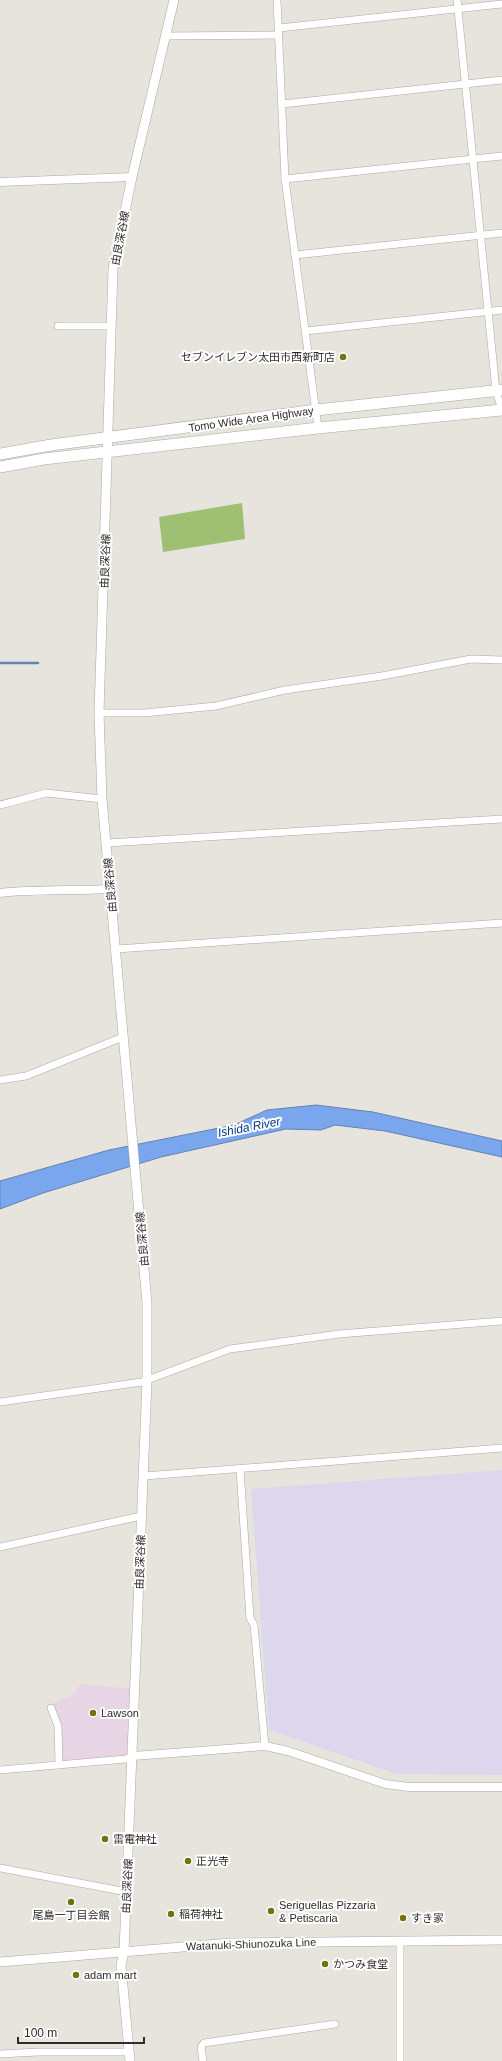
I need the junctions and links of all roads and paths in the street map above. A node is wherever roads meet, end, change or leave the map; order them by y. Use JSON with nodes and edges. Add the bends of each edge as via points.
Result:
{"nodes":[{"id":1,"x":174,"y":0,"type":"edge"},
{"id":2,"x":277,"y":0,"type":"edge"},
{"id":3,"x":457,"y":0,"type":"edge"},
{"id":4,"x":502,"y":4,"type":"edge"},
{"id":5,"x":458,"y":9,"type":"junction"},
{"id":6,"x":279,"y":32,"type":"junction"},
{"id":7,"x":166,"y":36,"type":"junction"},
{"id":8,"x":502,"y":80,"type":"edge"},
{"id":9,"x":466,"y":84,"type":"junction"},
{"id":10,"x":282,"y":104,"type":"junction"},
{"id":11,"x":502,"y":156,"type":"edge"},
{"id":12,"x":473,"y":160,"type":"junction"},
{"id":13,"x":132,"y":178,"type":"junction"},
{"id":14,"x":285,"y":179,"type":"junction"},
{"id":15,"x":0,"y":182,"type":"edge"},
{"id":16,"x":502,"y":233,"type":"edge"},
{"id":17,"x":481,"y":235,"type":"junction"},
{"id":18,"x":296,"y":255,"type":"junction"},
{"id":19,"x":502,"y":310,"type":"edge"},
{"id":20,"x":488,"y":311,"type":"junction"},
{"id":21,"x":58,"y":326,"type":"dead end"},
{"id":22,"x":110,"y":326,"type":"junction"},
{"id":23,"x":306,"y":331,"type":"junction"},
{"id":24,"x":499,"y":391,"type":"edge"},
{"id":25,"x":316,"y":410,"type":"junction"},
{"id":26,"x":502,"y":410,"type":"edge"},
{"id":27,"x":318,"y":428,"type":"junction"},
{"id":28,"x":109,"y":438,"type":"junction"},
{"id":29,"x":108,"y":453,"type":"junction"},
{"id":30,"x":0,"y":454,"type":"edge"},
{"id":31,"x":0,"y":467,"type":"edge"},
{"id":32,"x":502,"y":660,"type":"edge"},
{"id":33,"x":99,"y":713,"type":"junction"},
{"id":34,"x":102,"y":799,"type":"junction"},
{"id":35,"x":0,"y":805,"type":"edge"},
{"id":36,"x":502,"y":819,"type":"edge"},
{"id":37,"x":107,"y":843,"type":"junction"},
{"id":38,"x":111,"y":889,"type":"junction"},
{"id":39,"x":0,"y":893,"type":"edge"},
{"id":40,"x":502,"y":923,"type":"edge"},
{"id":41,"x":116,"y":949,"type":"junction"},
{"id":42,"x":123,"y":1037,"type":"junction"},
{"id":43,"x":0,"y":1080,"type":"edge"},
{"id":44,"x":502,"y":1321,"type":"edge"},
{"id":45,"x":148,"y":1380,"type":"junction"},
{"id":46,"x":0,"y":1402,"type":"edge"},
{"id":47,"x":502,"y":1448,"type":"edge"},
{"id":48,"x":240,"y":1469,"type":"junction"},
{"id":49,"x":144,"y":1476,"type":"junction"},
{"id":50,"x":141,"y":1516,"type":"junction"},
{"id":51,"x":0,"y":1547,"type":"edge"},
{"id":52,"x":51,"y":1708,"type":"dead end"},
{"id":53,"x":265,"y":1746,"type":"junction"},
{"id":54,"x":133,"y":1756,"type":"junction"},
{"id":55,"x":59,"y":1765,"type":"junction"},
{"id":56,"x":0,"y":1770,"type":"edge"},
{"id":57,"x":502,"y":1788,"type":"edge"},
{"id":58,"x":0,"y":1868,"type":"edge"},
{"id":59,"x":127,"y":1892,"type":"junction"},
{"id":60,"x":400,"y":1940,"type":"junction"},
{"id":61,"x":502,"y":1940,"type":"edge"},
{"id":62,"x":124,"y":1952,"type":"junction"},
{"id":63,"x":0,"y":1962,"type":"edge"},
{"id":64,"x":335,"y":2024,"type":"dead end"},
{"id":65,"x":0,"y":2054,"type":"edge"},
{"id":66,"x":130,"y":2057,"type":"edge"},
{"id":67,"x":203,"y":2061,"type":"edge"},
{"id":68,"x":400,"y":2061,"type":"edge"}],
"edges":[{"from":1,"to":7,"type":"main road","name":"由良深谷線"},
{"from":2,"to":6,"type":"street"},
{"from":3,"to":5,"type":"street"},
{"from":4,"to":5,"type":"street"},
{"from":5,"to":6,"type":"street"},
{"from":5,"to":9,"type":"street"},
{"from":6,"to":7,"type":"street"},
{"from":6,"to":10,"type":"street"},
{"from":7,"to":13,"type":"main road","name":"由良深谷線"},
{"from":8,"to":9,"type":"street"},
{"from":9,"to":10,"type":"street"},
{"from":9,"to":12,"type":"street"},
{"from":10,"to":14,"type":"street"},
{"from":11,"to":12,"type":"street"},
{"from":12,"to":14,"type":"street"},
{"from":12,"to":17,"type":"street"},
{"from":13,"to":15,"type":"street"},
{"from":13,"to":22,"type":"main road","name":"由良深谷線","via":[[113,269]]},
{"from":14,"to":18,"type":"street"},
{"from":16,"to":17,"type":"street"},
{"from":17,"to":18,"type":"street"},
{"from":17,"to":20,"type":"street"},
{"from":18,"to":23,"type":"street"},
{"from":19,"to":20,"type":"street"},
{"from":20,"to":23,"type":"street"},
{"from":20,"to":24,"type":"street"},
{"from":21,"to":22,"type":"street"},
{"from":22,"to":28,"type":"main road","name":"由良深谷線"},
{"from":23,"to":25,"type":"street"},
{"from":24,"to":25,"type":"highway","name":"Tomo Wide Area Highway"},
{"from":24,"to":26,"type":"street"},
{"from":25,"to":27,"type":"street"},
{"from":25,"to":28,"type":"highway","name":"Tomo Wide Area Highway"},
{"from":26,"to":27,"type":"highway","name":"Tomo Wide Area Highway"},
{"from":27,"to":29,"type":"highway","name":"Tomo Wide Area Highway"},
{"from":28,"to":29,"type":"main road","name":"由良深谷線"},
{"from":28,"to":30,"type":"highway","name":"Tomo Wide Area Highway"},
{"from":29,"to":31,"type":"highway","name":"Tomo Wide Area Highway","via":[[44,459]]},
{"from":29,"to":33,"type":"main road","name":"由良深谷線"},
{"from":32,"to":33,"type":"street","via":[[472,659],[382,676],[285,690],[216,706],[144,713]]},
{"from":33,"to":34,"type":"main road","name":"由良深谷線"},
{"from":34,"to":35,"type":"street","via":[[46,793]]},
{"from":34,"to":37,"type":"main road","name":"由良深谷線"},
{"from":36,"to":37,"type":"street"},
{"from":37,"to":38,"type":"main road","name":"由良深谷線"},
{"from":38,"to":39,"type":"street","via":[[27,890]]},
{"from":38,"to":41,"type":"main road","name":"由良深谷線"},
{"from":40,"to":41,"type":"street"},
{"from":41,"to":42,"type":"main road","name":"由良深谷線"},
{"from":42,"to":43,"type":"street","via":[[26,1076]]},
{"from":42,"to":45,"type":"main road","name":"由良深谷線","via":[[147,1303]]},
{"from":44,"to":45,"type":"street","via":[[339,1334],[230,1349]]},
{"from":45,"to":46,"type":"street"},
{"from":45,"to":49,"type":"main road","name":"由良深谷線"},
{"from":47,"to":48,"type":"street"},
{"from":48,"to":49,"type":"street"},
{"from":48,"to":53,"type":"street","via":[[250,1618],[254,1625]]},
{"from":49,"to":50,"type":"main road","name":"由良深谷線"},
{"from":50,"to":51,"type":"street"},
{"from":50,"to":54,"type":"main road","name":"由良深谷線"},
{"from":52,"to":55,"type":"street","via":[[58,1726]]},
{"from":53,"to":54,"type":"street"},
{"from":53,"to":57,"type":"street","via":[[288,1751],[385,1784],[409,1787]]},
{"from":54,"to":55,"type":"street","via":[[126,1759]]},
{"from":54,"to":59,"type":"main road","name":"由良深谷線"},
{"from":55,"to":56,"type":"street"},
{"from":58,"to":59,"type":"street"},
{"from":59,"to":62,"type":"main road","name":"由良深谷線"},
{"from":60,"to":61,"type":"main road","name":"Watanuki-Shiunozuka Line"},
{"from":60,"to":62,"type":"main road","name":"Watanuki-Shiunozuka Line","via":[[231,1943]]},
{"from":60,"to":68,"type":"street"},
{"from":62,"to":63,"type":"main road","name":"Watanuki-Shiunozuka Line"},
{"from":62,"to":66,"type":"main road","name":"由良深谷線","via":[[121,1965]]},
{"from":64,"to":67,"type":"street","via":[[204,2043],[201,2047]]},
{"from":65,"to":66,"type":"street","via":[[38,2052]]}]}
